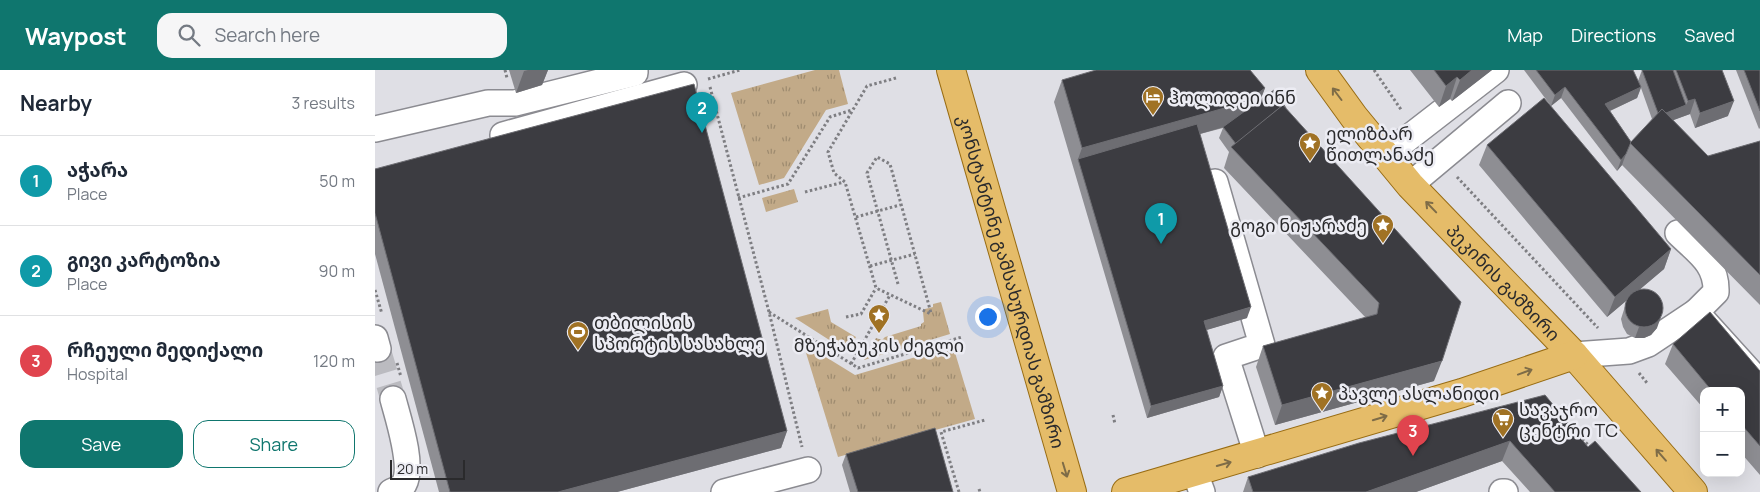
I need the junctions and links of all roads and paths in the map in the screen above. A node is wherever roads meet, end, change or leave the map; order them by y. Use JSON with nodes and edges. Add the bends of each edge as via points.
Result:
{"nodes":[{"id":1,"x":635,"y":70,"type":"edge"},
{"id":2,"x":740,"y":70,"type":"edge"},
{"id":3,"x":951,"y":70,"type":"edge"},
{"id":4,"x":1319,"y":70,"type":"edge"},
{"id":5,"x":1496,"y":70,"type":"edge"},
{"id":6,"x":896,"y":78,"type":"dead end"},
{"id":7,"x":707,"y":79,"type":"junction"},
{"id":8,"x":684,"y":85,"type":"joint"},
{"id":9,"x":1508,"y":103,"type":"dead end"},
{"id":10,"x":853,"y":110,"type":"junction"},
{"id":11,"x":375,"y":129,"type":"edge"},
{"id":12,"x":480,"y":142,"type":"edge"},
{"id":13,"x":1385,"y":156,"type":"junction"},
{"id":14,"x":1441,"y":159,"type":"junction"},
{"id":15,"x":845,"y":182,"type":"junction"},
{"id":16,"x":1215,"y":182,"type":"edge"},
{"id":17,"x":1410,"y":185,"type":"junction"},
{"id":18,"x":805,"y":192,"type":"dead end"},
{"id":19,"x":738,"y":198,"type":"junction"},
{"id":20,"x":900,"y":205,"type":"junction"},
{"id":21,"x":878,"y":211,"type":"junction"},
{"id":22,"x":856,"y":217,"type":"junction"},
{"id":23,"x":1678,"y":233,"type":"dead end"},
{"id":24,"x":915,"y":254,"type":"junction"},
{"id":25,"x":892,"y":260,"type":"junction"},
{"id":26,"x":870,"y":266,"type":"junction"},
{"id":27,"x":898,"y":284,"type":"dead end"},
{"id":28,"x":876,"y":288,"type":"junction"},
{"id":29,"x":375,"y":290,"type":"edge"},
{"id":30,"x":890,"y":295,"type":"junction"},
{"id":31,"x":769,"y":312,"type":"junction"},
{"id":32,"x":1697,"y":312,"type":"junction"},
{"id":33,"x":846,"y":317,"type":"dead end"},
{"id":34,"x":962,"y":337,"type":"dead end"},
{"id":35,"x":383,"y":341,"type":"edge"},
{"id":36,"x":1621,"y":353,"type":"junction"},
{"id":37,"x":1574,"y":355,"type":"junction"},
{"id":38,"x":851,"y":364,"type":"junction"},
{"id":39,"x":1760,"y":383,"type":"edge"},
{"id":40,"x":397,"y":389,"type":"joint"},
{"id":41,"x":1113,"y":416,"type":"dead end"},
{"id":42,"x":985,"y":420,"type":"dead end"},
{"id":43,"x":1115,"y":424,"type":"dead end"},
{"id":44,"x":1569,"y":424,"type":"edge"},
{"id":45,"x":1593,"y":451,"type":"edge"},
{"id":46,"x":1257,"y":455,"type":"junction"},
{"id":47,"x":951,"y":465,"type":"junction"},
{"id":48,"x":945,"y":467,"type":"edge"},
{"id":49,"x":808,"y":470,"type":"joint"},
{"id":50,"x":1199,"y":482,"type":"edge"},
{"id":51,"x":391,"y":492,"type":"edge"},
{"id":52,"x":724,"y":492,"type":"edge"},
{"id":53,"x":959,"y":492,"type":"edge"},
{"id":54,"x":1072,"y":492,"type":"edge"},
{"id":55,"x":1126,"y":492,"type":"edge"},
{"id":56,"x":1693,"y":492,"type":"edge"}],
"edges":[{"from":1,"to":11,"type":"street","via":[[635,73],[530,94],[515,103],[488,103]]},
{"from":2,"to":7,"type":"path"},
{"from":3,"to":54,"type":"main road","name":"კონსტანტინე გამსახურდიას გამზირი","one_way":true},
{"from":13,"to":4,"type":"main road","name":"პეკინის გამზირი","one_way":true},
{"from":5,"to":13,"type":"street"},
{"from":6,"to":10,"type":"path","via":[[867,86]]},
{"from":7,"to":8,"type":"path"},
{"from":7,"to":19,"type":"path"},
{"from":8,"to":12,"type":"street"},
{"from":9,"to":14,"type":"street"},
{"from":10,"to":15,"type":"path","via":[[828,152],[834,173]]},
{"from":10,"to":19,"type":"path","via":[[830,116],[788,184]]},
{"from":13,"to":17,"type":"main road","name":"პეკინის გამზირი"},
{"from":14,"to":17,"type":"street"},
{"from":14,"to":36,"type":"path"},
{"from":15,"to":18,"type":"path"},
{"from":15,"to":22,"type":"path"},
{"from":16,"to":46,"type":"street","via":[[1262,345],[1226,357]]},
{"from":37,"to":17,"type":"main road","name":"პეკინის გამზირი","one_way":true},
{"from":19,"to":31,"type":"path"},
{"from":20,"to":21,"type":"path"},
{"from":20,"to":21,"type":"path","via":[[889,164],[877,157],[867,173]]},
{"from":20,"to":24,"type":"path"},
{"from":21,"to":22,"type":"path"},
{"from":21,"to":25,"type":"path"},
{"from":22,"to":26,"type":"path"},
{"from":23,"to":32,"type":"street","via":[[1712,267],[1716,280],[1716,292]]},
{"from":24,"to":25,"type":"path"},
{"from":24,"to":30,"type":"path","via":[[931,314]]},
{"from":25,"to":26,"type":"path"},
{"from":25,"to":27,"type":"path"},
{"from":26,"to":28,"type":"path"},
{"from":28,"to":30,"type":"path"},
{"from":28,"to":33,"type":"path","via":[[861,314]]},
{"from":29,"to":35,"type":"path"},
{"from":30,"to":38,"type":"path"},
{"from":31,"to":38,"type":"path"},
{"from":31,"to":49,"type":"path"},
{"from":32,"to":36,"type":"street","via":[[1648,344]]},
{"from":32,"to":39,"type":"street"},
{"from":34,"to":38,"type":"path","via":[[858,368]]},
{"from":35,"to":40,"type":"path"},
{"from":36,"to":37,"type":"street"},
{"from":46,"to":37,"type":"main road","one_way":true,"via":[[1462,393]]},
{"from":56,"to":37,"type":"main road","name":"პეკინის გამზირი","one_way":true},
{"from":40,"to":51,"type":"street","via":[[406,473],[404,484]]},
{"from":41,"to":43,"type":"path"},
{"from":42,"to":47,"type":"path","via":[[941,432]]},
{"from":44,"to":45,"type":"path"},
{"from":50,"to":46,"type":"main road","one_way":true},
{"from":47,"to":48,"type":"path"},
{"from":47,"to":53,"type":"path"},
{"from":49,"to":52,"type":"street"},
{"from":50,"to":55,"type":"main road"}]}
